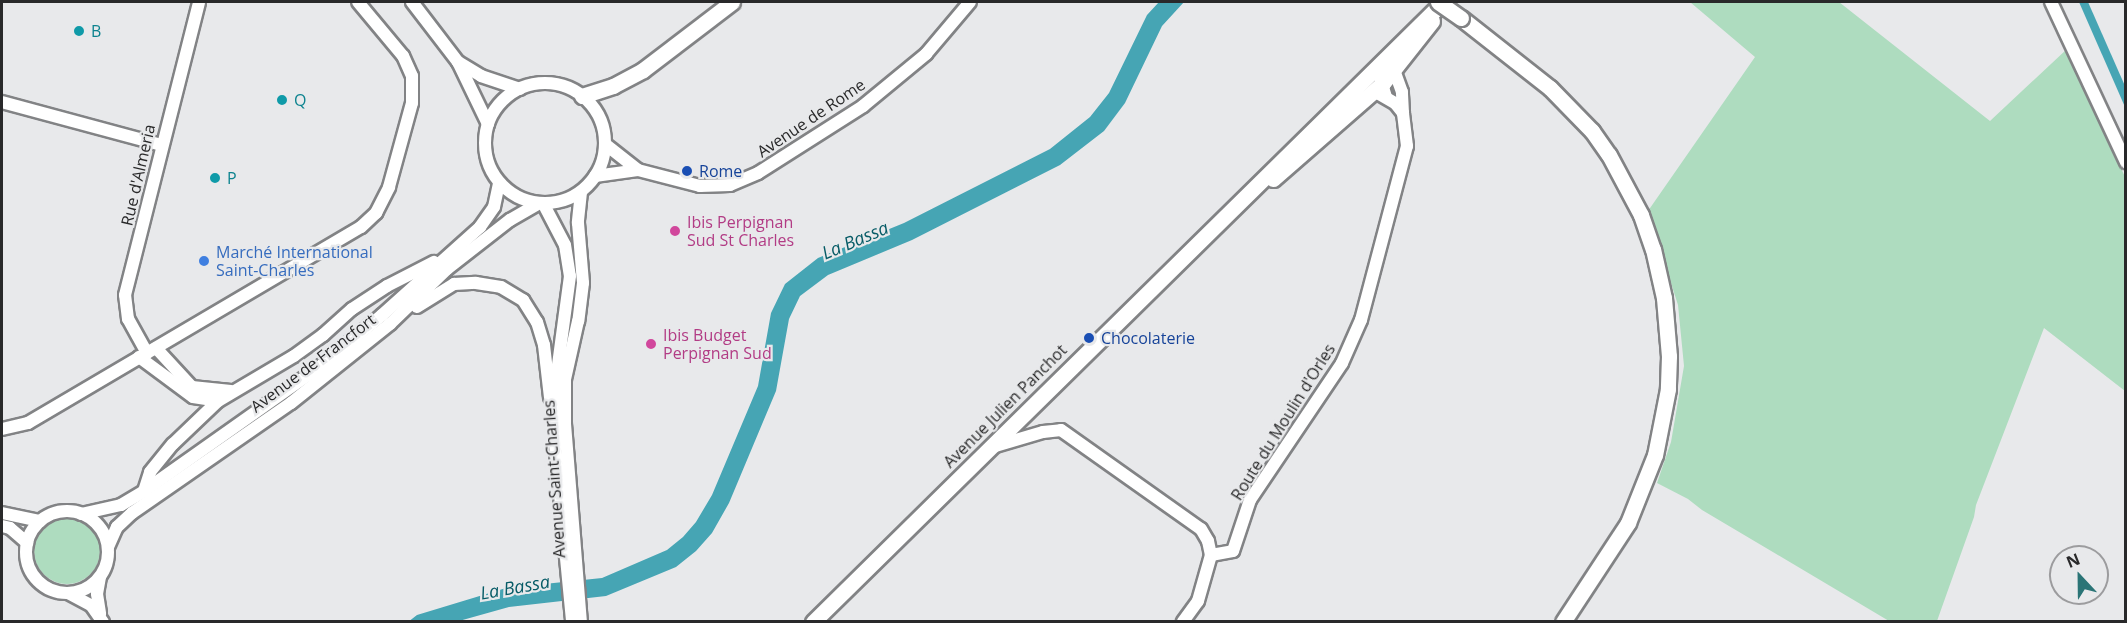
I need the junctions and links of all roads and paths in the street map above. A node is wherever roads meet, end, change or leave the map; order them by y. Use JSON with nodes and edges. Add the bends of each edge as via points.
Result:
{"nodes":[{"id":1,"x":199,"y":2,"type":"edge"},
{"id":2,"x":358,"y":2,"type":"edge"},
{"id":3,"x":412,"y":2,"type":"edge"},
{"id":4,"x":732,"y":2,"type":"edge"},
{"id":5,"x":970,"y":2,"type":"edge"},
{"id":6,"x":1438,"y":2,"type":"edge"},
{"id":7,"x":1443,"y":2,"type":"edge"},
{"id":8,"x":1448,"y":2,"type":"edge"},
{"id":9,"x":2051,"y":2,"type":"edge"},
{"id":10,"x":1408,"y":34,"type":"junction"},
{"id":11,"x":458,"y":62,"type":"junction"},
{"id":12,"x":1394,"y":70,"type":"junction"},
{"id":13,"x":1360,"y":81,"type":"junction"},
{"id":14,"x":1380,"y":86,"type":"junction"},
{"id":15,"x":519,"y":89,"type":"junction"},
{"id":16,"x":582,"y":96,"type":"junction"},
{"id":17,"x":2,"y":102,"type":"edge"},
{"id":18,"x":1403,"y":113,"type":"junction"},
{"id":19,"x":488,"y":124,"type":"junction"},
{"id":20,"x":605,"y":144,"type":"junction"},
{"id":21,"x":161,"y":145,"type":"junction"},
{"id":22,"x":2126,"y":162,"type":"edge"},
{"id":23,"x":638,"y":170,"type":"junction"},
{"id":24,"x":595,"y":177,"type":"junction"},
{"id":25,"x":500,"y":183,"type":"junction"},
{"id":26,"x":581,"y":192,"type":"junction"},
{"id":27,"x":542,"y":203,"type":"junction"},
{"id":28,"x":1223,"y":217,"type":"junction"},
{"id":29,"x":446,"y":256,"type":"junction"},
{"id":30,"x":147,"y":353,"type":"junction"},
{"id":31,"x":317,"y":383,"type":"junction"},
{"id":32,"x":231,"y":392,"type":"junction"},
{"id":33,"x":218,"y":401,"type":"junction"},
{"id":34,"x":2,"y":429,"type":"edge"},
{"id":35,"x":555,"y":444,"type":"junction"},
{"id":36,"x":988,"y":448,"type":"junction"},
{"id":37,"x":144,"y":491,"type":"junction"},
{"id":38,"x":2,"y":513,"type":"edge"},
{"id":39,"x":81,"y":514,"type":"junction"},
{"id":40,"x":40,"y":521,"type":"junction"},
{"id":41,"x":2,"y":526,"type":"edge"},
{"id":42,"x":27,"y":543,"type":"junction"},
{"id":43,"x":108,"y":547,"type":"junction"},
{"id":44,"x":1211,"y":555,"type":"junction"},
{"id":45,"x":572,"y":572,"type":"junction"},
{"id":46,"x":100,"y":577,"type":"junction"},
{"id":47,"x":68,"y":593,"type":"junction"},
{"id":48,"x":576,"y":616,"type":"edge"},
{"id":49,"x":102,"y":618,"type":"edge"},
{"id":50,"x":813,"y":621,"type":"edge"},
{"id":51,"x":1183,"y":621,"type":"edge"},
{"id":52,"x":1563,"y":621,"type":"edge"}],
"edges":[{"from":1,"to":21,"type":"street","name":"Rue d'Almeria"},
{"from":2,"to":30,"type":"street","via":[[403,56],[412,76],[412,103],[389,187],[376,213],[361,226]]},
{"from":3,"to":11,"type":"street"},
{"from":4,"to":16,"type":"main road","via":[[643,70]]},
{"from":5,"to":23,"type":"street","name":"Avenue de Rome","via":[[926,54],[863,106],[758,173],[730,185],[700,186]]},
{"from":6,"to":52,"type":"main road","bridge":true,"via":[[1550,88],[1592,130],[1641,215],[1664,298],[1668,389],[1655,455],[1628,523]]},
{"from":7,"to":10,"type":"main road","name":"Avenue Julien Panchot"},
{"from":8,"to":12,"type":"main road","name":"Avenue Julien Panchot"},
{"from":9,"to":22,"type":"street"},
{"from":10,"to":13,"type":"main road","name":"Avenue Julien Panchot"},
{"from":10,"to":14,"type":"street"},
{"from":11,"to":15,"type":"street","via":[[487,79]]},
{"from":11,"to":19,"type":"street"},
{"from":12,"to":14,"type":"main road","name":"Avenue Julien Panchot"},
{"from":12,"to":18,"type":"street","via":[[1402,92]]},
{"from":13,"to":14,"type":"street"},
{"from":13,"to":28,"type":"main road","name":"Avenue Julien Panchot"},
{"from":14,"to":18,"type":"street"},
{"from":14,"to":28,"type":"main road","name":"Avenue Julien Panchot"},
{"from":15,"to":16,"type":"street","via":[[552,84]]},
{"from":15,"to":19,"type":"street","via":[[495,110]]},
{"from":16,"to":20,"type":"street","via":[[595,109],[603,126]]},
{"from":17,"to":21,"type":"street"},
{"from":18,"to":44,"type":"street","name":"Route du Moulin d'Orles","via":[[1407,146],[1361,320],[1342,363],[1250,500],[1233,552]]},
{"from":19,"to":25,"type":"street","via":[[486,155]]},
{"from":20,"to":23,"type":"street","name":"Avenue de Rome"},
{"from":20,"to":24,"type":"street"},
{"from":21,"to":30,"type":"street","name":"Rue d'Almeria","via":[[161,158],[125,295],[128,319]]},
{"from":23,"to":24,"type":"street","name":"Avenue de Rome"},
{"from":24,"to":26,"type":"street"},
{"from":25,"to":27,"type":"street","via":[[518,197]]},
{"from":25,"to":29,"type":"street","name":"Avenue de Francfort","via":[[494,207],[480,227]]},
{"from":26,"to":27,"type":"street","via":[[563,201]]},
{"from":26,"to":45,"type":"street","name":"Avenue Saint-Charles","via":[[578,223],[583,283],[565,379]]},
{"from":27,"to":31,"type":"street","name":"Avenue de Francfort","via":[[510,220],[447,269],[390,324]]},
{"from":27,"to":35,"type":"street","name":"Avenue Saint-Charles","via":[[565,245],[570,276],[557,372]]},
{"from":28,"to":36,"type":"main road","name":"Avenue Julien Panchot"},
{"from":29,"to":32,"type":"street","via":[[387,286],[294,356]]},
{"from":29,"to":37,"type":"street","name":"Avenue de Francfort","via":[[322,365]]},
{"from":30,"to":32,"type":"street","via":[[192,387]]},
{"from":30,"to":33,"type":"street","via":[[193,397]]},
{"from":30,"to":34,"type":"street","via":[[28,423]]},
{"from":31,"to":35,"type":"street","via":[[368,348],[428,298],[454,284],[501,287],[523,300],[537,322],[544,345]]},
{"from":31,"to":43,"type":"street","name":"Avenue de Francfort","via":[[132,513],[117,527]]},
{"from":32,"to":33,"type":"street"},
{"from":33,"to":37,"type":"street","via":[[150,472]]},
{"from":35,"to":45,"type":"street","name":"Avenue Saint-Charles"},
{"from":36,"to":44,"type":"street","via":[[1060,430],[1200,529]]},
{"from":36,"to":50,"type":"main road","name":"Avenue Julien Panchot"},
{"from":37,"to":39,"type":"street","name":"Avenue de Francfort","via":[[121,505]]},
{"from":38,"to":40,"type":"street"},
{"from":39,"to":40,"type":"street","via":[[60,512]]},
{"from":39,"to":43,"type":"street","via":[[99,526]]},
{"from":40,"to":42,"type":"street"},
{"from":41,"to":42,"type":"street"},
{"from":42,"to":47,"type":"street","via":[[26,560],[34,578],[50,590]]},
{"from":43,"to":46,"type":"street"},
{"from":44,"to":51,"type":"street","via":[[1198,601]]},
{"from":45,"to":48,"type":"street","name":"Avenue Saint-Charles"},
{"from":46,"to":47,"type":"street","via":[[91,585]]},
{"from":46,"to":49,"type":"street","via":[[97,594]]},
{"from":47,"to":49,"type":"street","via":[[81,598]]}]}
